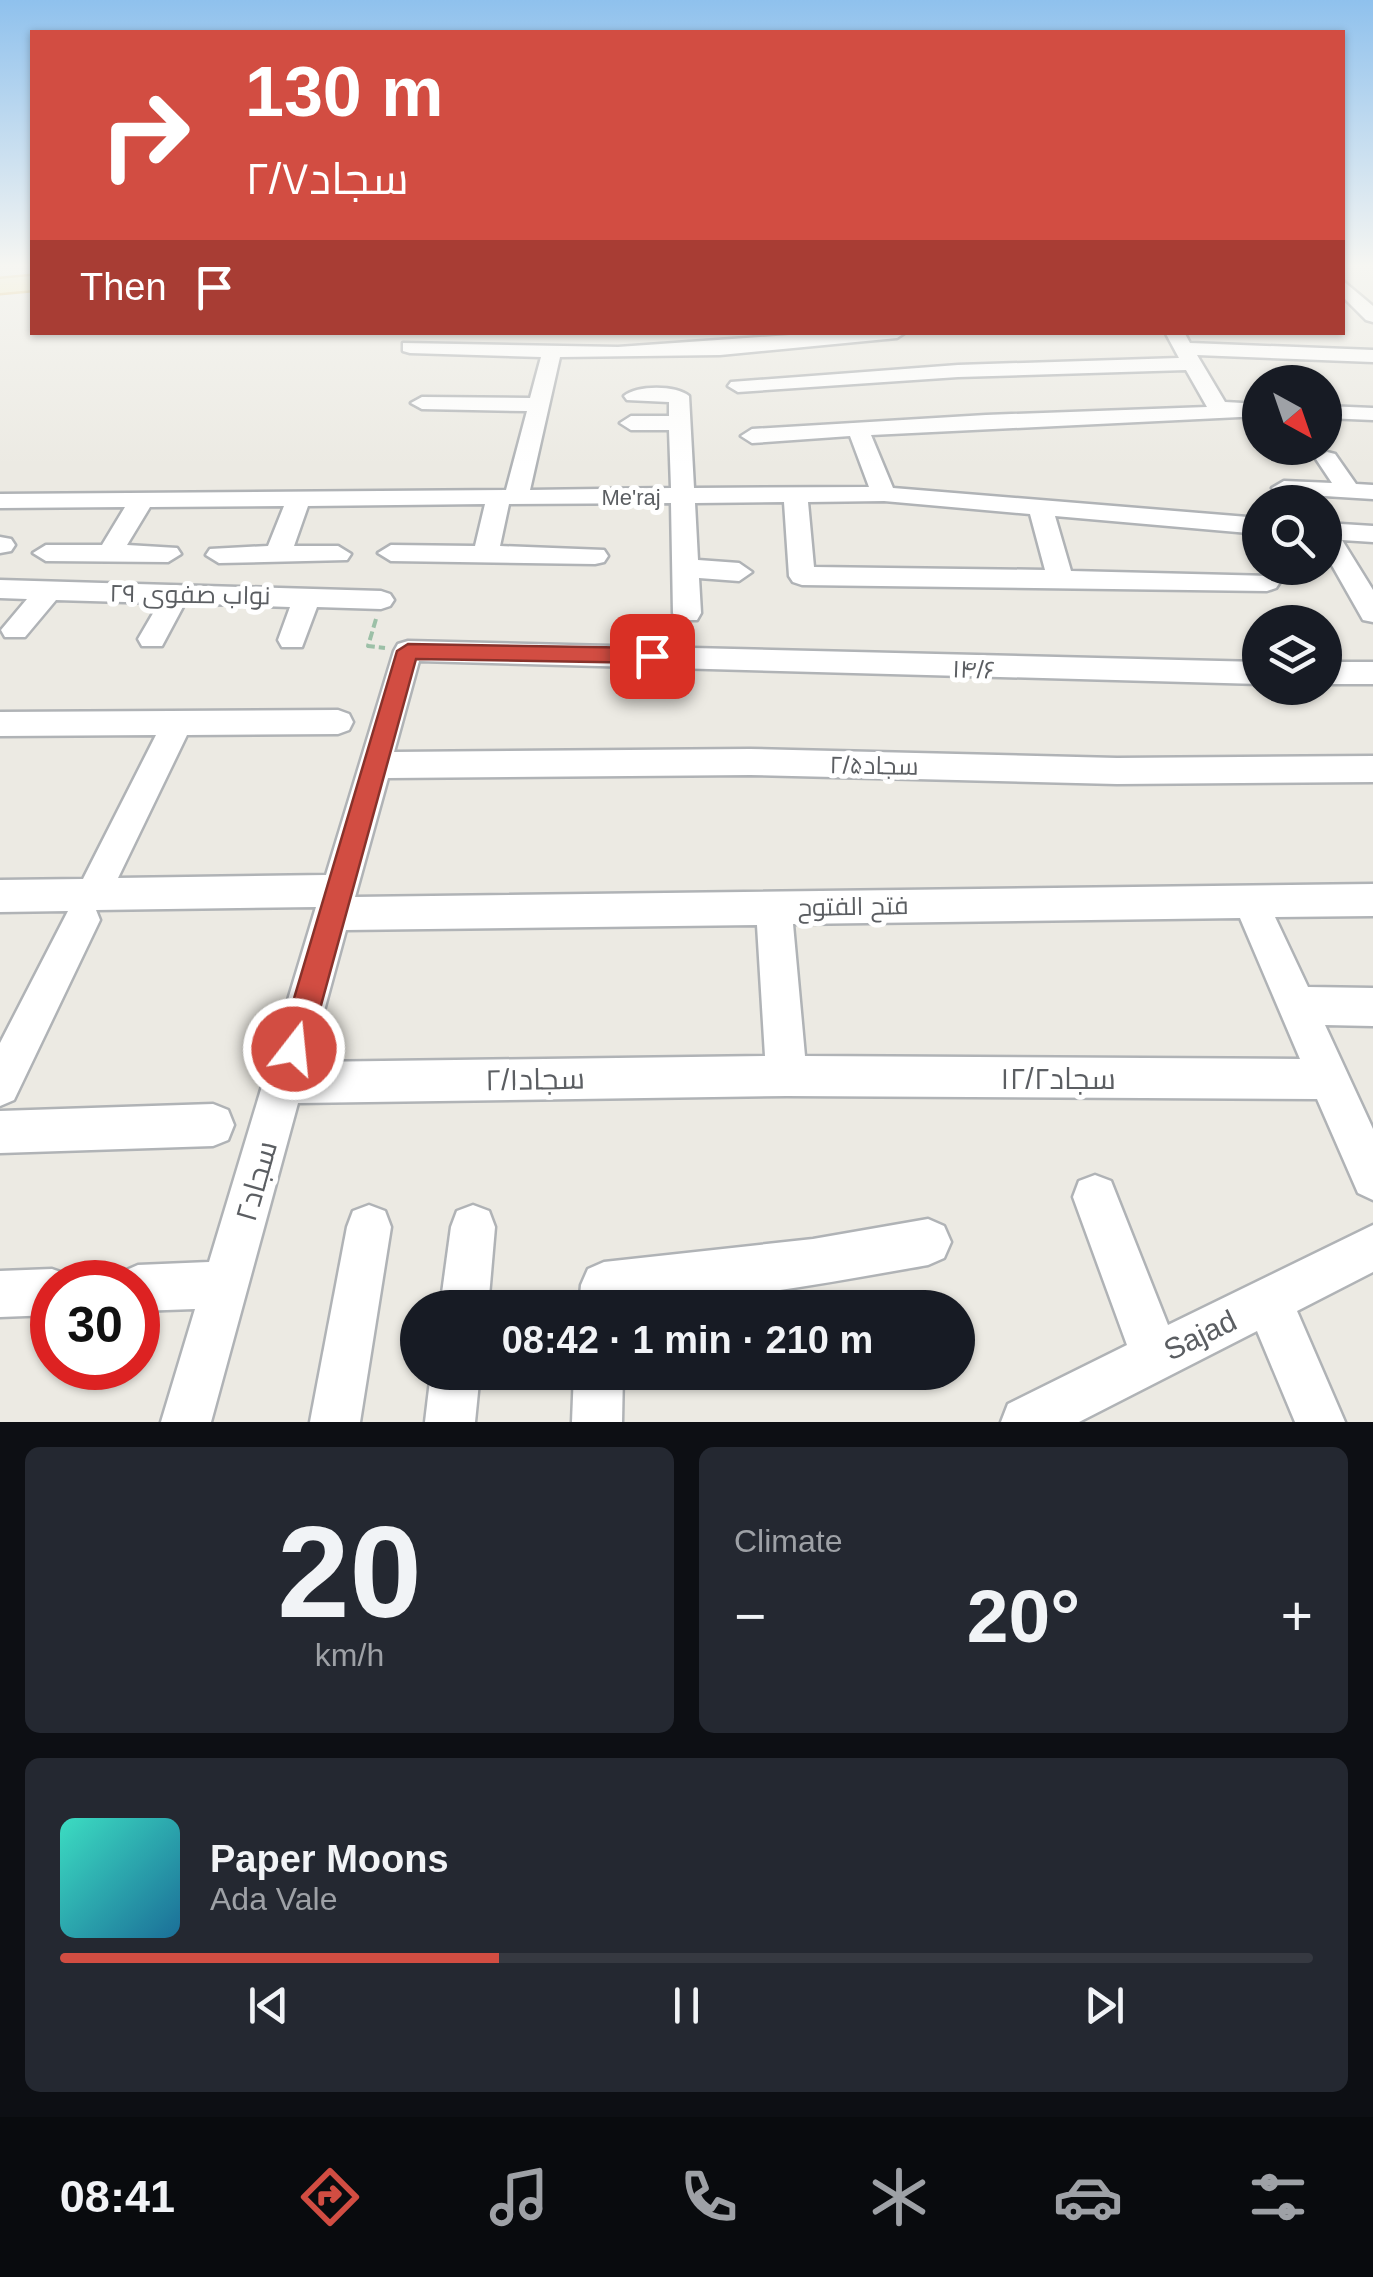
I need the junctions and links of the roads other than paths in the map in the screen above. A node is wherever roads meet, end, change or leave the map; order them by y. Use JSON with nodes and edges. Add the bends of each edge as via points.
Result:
{"nodes":[{"id":1,"x":866,"y":335,"type":"edge"},
{"id":2,"x":410,"y":347,"type":"dead end"},
{"id":3,"x":1184,"y":348,"type":"edge"},
{"id":4,"x":552,"y":351,"type":"junction"},
{"id":5,"x":1373,"y":356,"type":"edge"},
{"id":6,"x":738,"y":386,"type":"dead end"},
{"id":7,"x":634,"y":396,"type":"dead end"},
{"id":8,"x":972,"y":396,"type":"junction"},
{"id":9,"x":422,"y":403,"type":"dead end"},
{"id":10,"x":538,"y":405,"type":"junction"},
{"id":11,"x":1218,"y":408,"type":"junction"},
{"id":12,"x":1242,"y":409,"type":"edge"},
{"id":13,"x":1342,"y":413,"type":"edge"},
{"id":14,"x":1373,"y":414,"type":"edge"},
{"id":15,"x":631,"y":423,"type":"dead end"},
{"id":16,"x":680,"y":423,"type":"junction"},
{"id":17,"x":858,"y":430,"type":"junction"},
{"id":18,"x":752,"y":436,"type":"dead end"},
{"id":19,"x":1333,"y":465,"type":"edge"},
{"id":20,"x":1361,"y":492,"type":"edge"},
{"id":21,"x":884,"y":494,"type":"junction"},
{"id":22,"x":795,"y":495,"type":"junction"},
{"id":23,"x":685,"y":497,"type":"junction"},
{"id":24,"x":507,"y":498,"type":"junction"},
{"id":25,"x":298,"y":499,"type":"junction"},
{"id":26,"x":142,"y":500,"type":"junction"},
{"id":27,"x":0,"y":501,"type":"edge"},
{"id":28,"x":1040,"y":508,"type":"junction"},
{"id":29,"x":1242,"y":525,"type":"edge"},
{"id":30,"x":1373,"y":534,"type":"edge"},
{"id":31,"x":1342,"y":537,"type":"edge"},
{"id":32,"x":391,"y":552,"type":"dead end"},
{"id":33,"x":46,"y":554,"type":"dead end"},
{"id":34,"x":110,"y":554,"type":"junction"},
{"id":35,"x":168,"y":554,"type":"dead end"},
{"id":36,"x":278,"y":554,"type":"junction"},
{"id":37,"x":338,"y":554,"type":"dead end"},
{"id":38,"x":486,"y":554,"type":"junction"},
{"id":39,"x":219,"y":555,"type":"dead end"},
{"id":40,"x":596,"y":556,"type":"dead end"},
{"id":41,"x":1342,"y":559,"type":"edge"},
{"id":42,"x":686,"y":568,"type":"junction"},
{"id":43,"x":739,"y":572,"type":"dead end"},
{"id":44,"x":1061,"y":580,"type":"junction"},
{"id":45,"x":1242,"y":582,"type":"edge"},
{"id":46,"x":0,"y":589,"type":"edge"},
{"id":47,"x":49,"y":590,"type":"junction"},
{"id":48,"x":177,"y":594,"type":"junction"},
{"id":49,"x":307,"y":597,"type":"junction"},
{"id":50,"x":381,"y":600,"type":"road end"},
{"id":51,"x":1371,"y":607,"type":"edge"},
{"id":52,"x":687,"y":613,"type":"dead end"},
{"id":53,"x":15,"y":630,"type":"dead end"},
{"id":54,"x":152,"y":639,"type":"dead end"},
{"id":55,"x":292,"y":640,"type":"dead end"},
{"id":56,"x":408,"y":651,"type":"joint"},
{"id":57,"x":1242,"y":672,"type":"edge"},
{"id":58,"x":1342,"y":672,"type":"edge"},
{"id":59,"x":1373,"y":673,"type":"edge"},
{"id":60,"x":338,"y":722,"type":"dead end"},
{"id":61,"x":177,"y":723,"type":"junction"},
{"id":62,"x":0,"y":724,"type":"edge"},
{"id":63,"x":375,"y":765,"type":"junction"},
{"id":64,"x":1373,"y":769,"type":"edge"},
{"id":65,"x":0,"y":896,"type":"edge"},
{"id":66,"x":1373,"y":900,"type":"edge"},
{"id":67,"x":1250,"y":901,"type":"junction"},
{"id":68,"x":336,"y":902,"type":"junction"},
{"id":69,"x":88,"y":908,"type":"junction"},
{"id":70,"x":774,"y":908,"type":"junction"},
{"id":71,"x":1297,"y":1006,"type":"junction"},
{"id":72,"x":1373,"y":1006,"type":"edge"},
{"id":73,"x":787,"y":1076,"type":"junction"},
{"id":74,"x":1329,"y":1079,"type":"junction"},
{"id":75,"x":284,"y":1083,"type":"junction"},
{"id":76,"x":0,"y":1086,"type":"edge"},
{"id":77,"x":213,"y":1125,"type":"dead end"},
{"id":78,"x":0,"y":1132,"type":"edge"},
{"id":79,"x":1373,"y":1178,"type":"edge"},
{"id":80,"x":1095,"y":1197,"type":"dead end"},
{"id":81,"x":369,"y":1227,"type":"dead end"},
{"id":82,"x":473,"y":1227,"type":"dead end"},
{"id":83,"x":928,"y":1242,"type":"dead end"},
{"id":84,"x":1373,"y":1248,"type":"edge"},
{"id":85,"x":226,"y":1285,"type":"junction"},
{"id":86,"x":160,"y":1287,"type":"edge"},
{"id":87,"x":466,"y":1290,"type":"edge"},
{"id":88,"x":604,"y":1290,"type":"edge"},
{"id":89,"x":30,"y":1293,"type":"edge"},
{"id":90,"x":0,"y":1294,"type":"edge"},
{"id":91,"x":1268,"y":1301,"type":"junction"},
{"id":92,"x":1156,"y":1356,"type":"junction"},
{"id":93,"x":454,"y":1390,"type":"edge"},
{"id":94,"x":599,"y":1390,"type":"edge"},
{"id":95,"x":1049,"y":1417,"type":"edge"},
{"id":96,"x":186,"y":1422,"type":"edge"},
{"id":97,"x":335,"y":1422,"type":"edge"},
{"id":98,"x":450,"y":1422,"type":"edge"},
{"id":99,"x":597,"y":1422,"type":"edge"},
{"id":100,"x":1320,"y":1422,"type":"edge"}],
"edges":[{"from":1,"to":4,"type":"street","via":[[720,349]]},
{"from":2,"to":4,"type":"street"},
{"from":3,"to":5,"type":"street"},
{"from":3,"to":8,"type":"street"},
{"from":3,"to":11,"type":"street"},
{"from":4,"to":10,"type":"street"},
{"from":6,"to":8,"type":"street"},
{"from":7,"to":16,"type":"street","via":[[679,396]]},
{"from":8,"to":11,"type":"street","via":[[1221,413]]},
{"from":8,"to":17,"type":"street"},
{"from":9,"to":10,"type":"street"},
{"from":10,"to":24,"type":"street"},
{"from":11,"to":12,"type":"street"},
{"from":13,"to":14,"type":"street"},
{"from":15,"to":16,"type":"street"},
{"from":16,"to":23,"type":"street"},
{"from":17,"to":18,"type":"street"},
{"from":17,"to":21,"type":"street"},
{"from":19,"to":20,"type":"street"},
{"from":21,"to":22,"type":"street","name":"Me'raj"},
{"from":21,"to":28,"type":"street","name":"Me'raj"},
{"from":22,"to":23,"type":"street","name":"Me'raj"},
{"from":22,"to":44,"type":"street","via":[[802,576]]},
{"from":23,"to":24,"type":"street","name":"Me'raj"},
{"from":23,"to":42,"type":"street"},
{"from":24,"to":25,"type":"street","name":"Me'raj"},
{"from":24,"to":38,"type":"street"},
{"from":25,"to":26,"type":"street","name":"Me'raj"},
{"from":25,"to":36,"type":"street"},
{"from":26,"to":27,"type":"street","name":"Me'raj"},
{"from":26,"to":34,"type":"street"},
{"from":28,"to":29,"type":"street","name":"Me'raj"},
{"from":28,"to":44,"type":"street"},
{"from":30,"to":31,"type":"street"},
{"from":32,"to":38,"type":"street"},
{"from":33,"to":34,"type":"street"},
{"from":34,"to":35,"type":"street"},
{"from":36,"to":37,"type":"street"},
{"from":36,"to":39,"type":"street"},
{"from":38,"to":40,"type":"street"},
{"from":41,"to":51,"type":"street"},
{"from":42,"to":43,"type":"street"},
{"from":42,"to":52,"type":"street"},
{"from":44,"to":45,"type":"street"},
{"from":46,"to":47,"type":"street","name":"نواب صفوی ۲۹"},
{"from":47,"to":48,"type":"street","name":"نواب صفوی ۲۹"},
{"from":47,"to":53,"type":"street"},
{"from":48,"to":49,"type":"street","name":"نواب صفوی ۲۹"},
{"from":48,"to":54,"type":"street"},
{"from":49,"to":50,"type":"street","name":"نواب صفوی ۲۹"},
{"from":49,"to":55,"type":"street"},
{"from":56,"to":57,"type":"street","name":"۱۴/۶"},
{"from":56,"to":63,"type":"street","name":"۲سجاد"},
{"from":58,"to":59,"type":"street"},
{"from":60,"to":61,"type":"street"},
{"from":61,"to":62,"type":"street"},
{"from":61,"to":69,"type":"street"},
{"from":63,"to":64,"type":"street","name":"۲/۵سجاد"},
{"from":63,"to":68,"type":"street","name":"۲سجاد"},
{"from":65,"to":69,"type":"street","name":"فتح الفتوح"},
{"from":66,"to":67,"type":"street","name":"فتح الفتوح"},
{"from":67,"to":70,"type":"street","name":"فتح الفتوح"},
{"from":67,"to":71,"type":"street"},
{"from":68,"to":69,"type":"street","name":"فتح الفتوح"},
{"from":68,"to":70,"type":"street","name":"فتح الفتوح"},
{"from":68,"to":75,"type":"street","name":"۲سجاد"},
{"from":69,"to":76,"type":"street"},
{"from":70,"to":73,"type":"street"},
{"from":71,"to":72,"type":"street"},
{"from":71,"to":74,"type":"street"},
{"from":73,"to":74,"type":"street","name":"۱۲/۲سجاد"},
{"from":73,"to":75,"type":"street","name":"۲/۱سجاد"},
{"from":74,"to":79,"type":"street"},
{"from":75,"to":85,"type":"street","name":"۲سجاد"},
{"from":77,"to":78,"type":"street"},
{"from":80,"to":92,"type":"street"},
{"from":81,"to":97,"type":"street"},
{"from":82,"to":87,"type":"street"},
{"from":83,"to":88,"type":"street"},
{"from":84,"to":91,"type":"street","name":"Sajad"},
{"from":85,"to":86,"type":"street"},
{"from":85,"to":96,"type":"street","name":"۲سجاد"},
{"from":89,"to":90,"type":"street"},
{"from":91,"to":92,"type":"street","name":"Sajad"},
{"from":91,"to":100,"type":"street"},
{"from":92,"to":95,"type":"street","name":"Sajad"},
{"from":93,"to":98,"type":"street"},
{"from":94,"to":99,"type":"street"}]}
